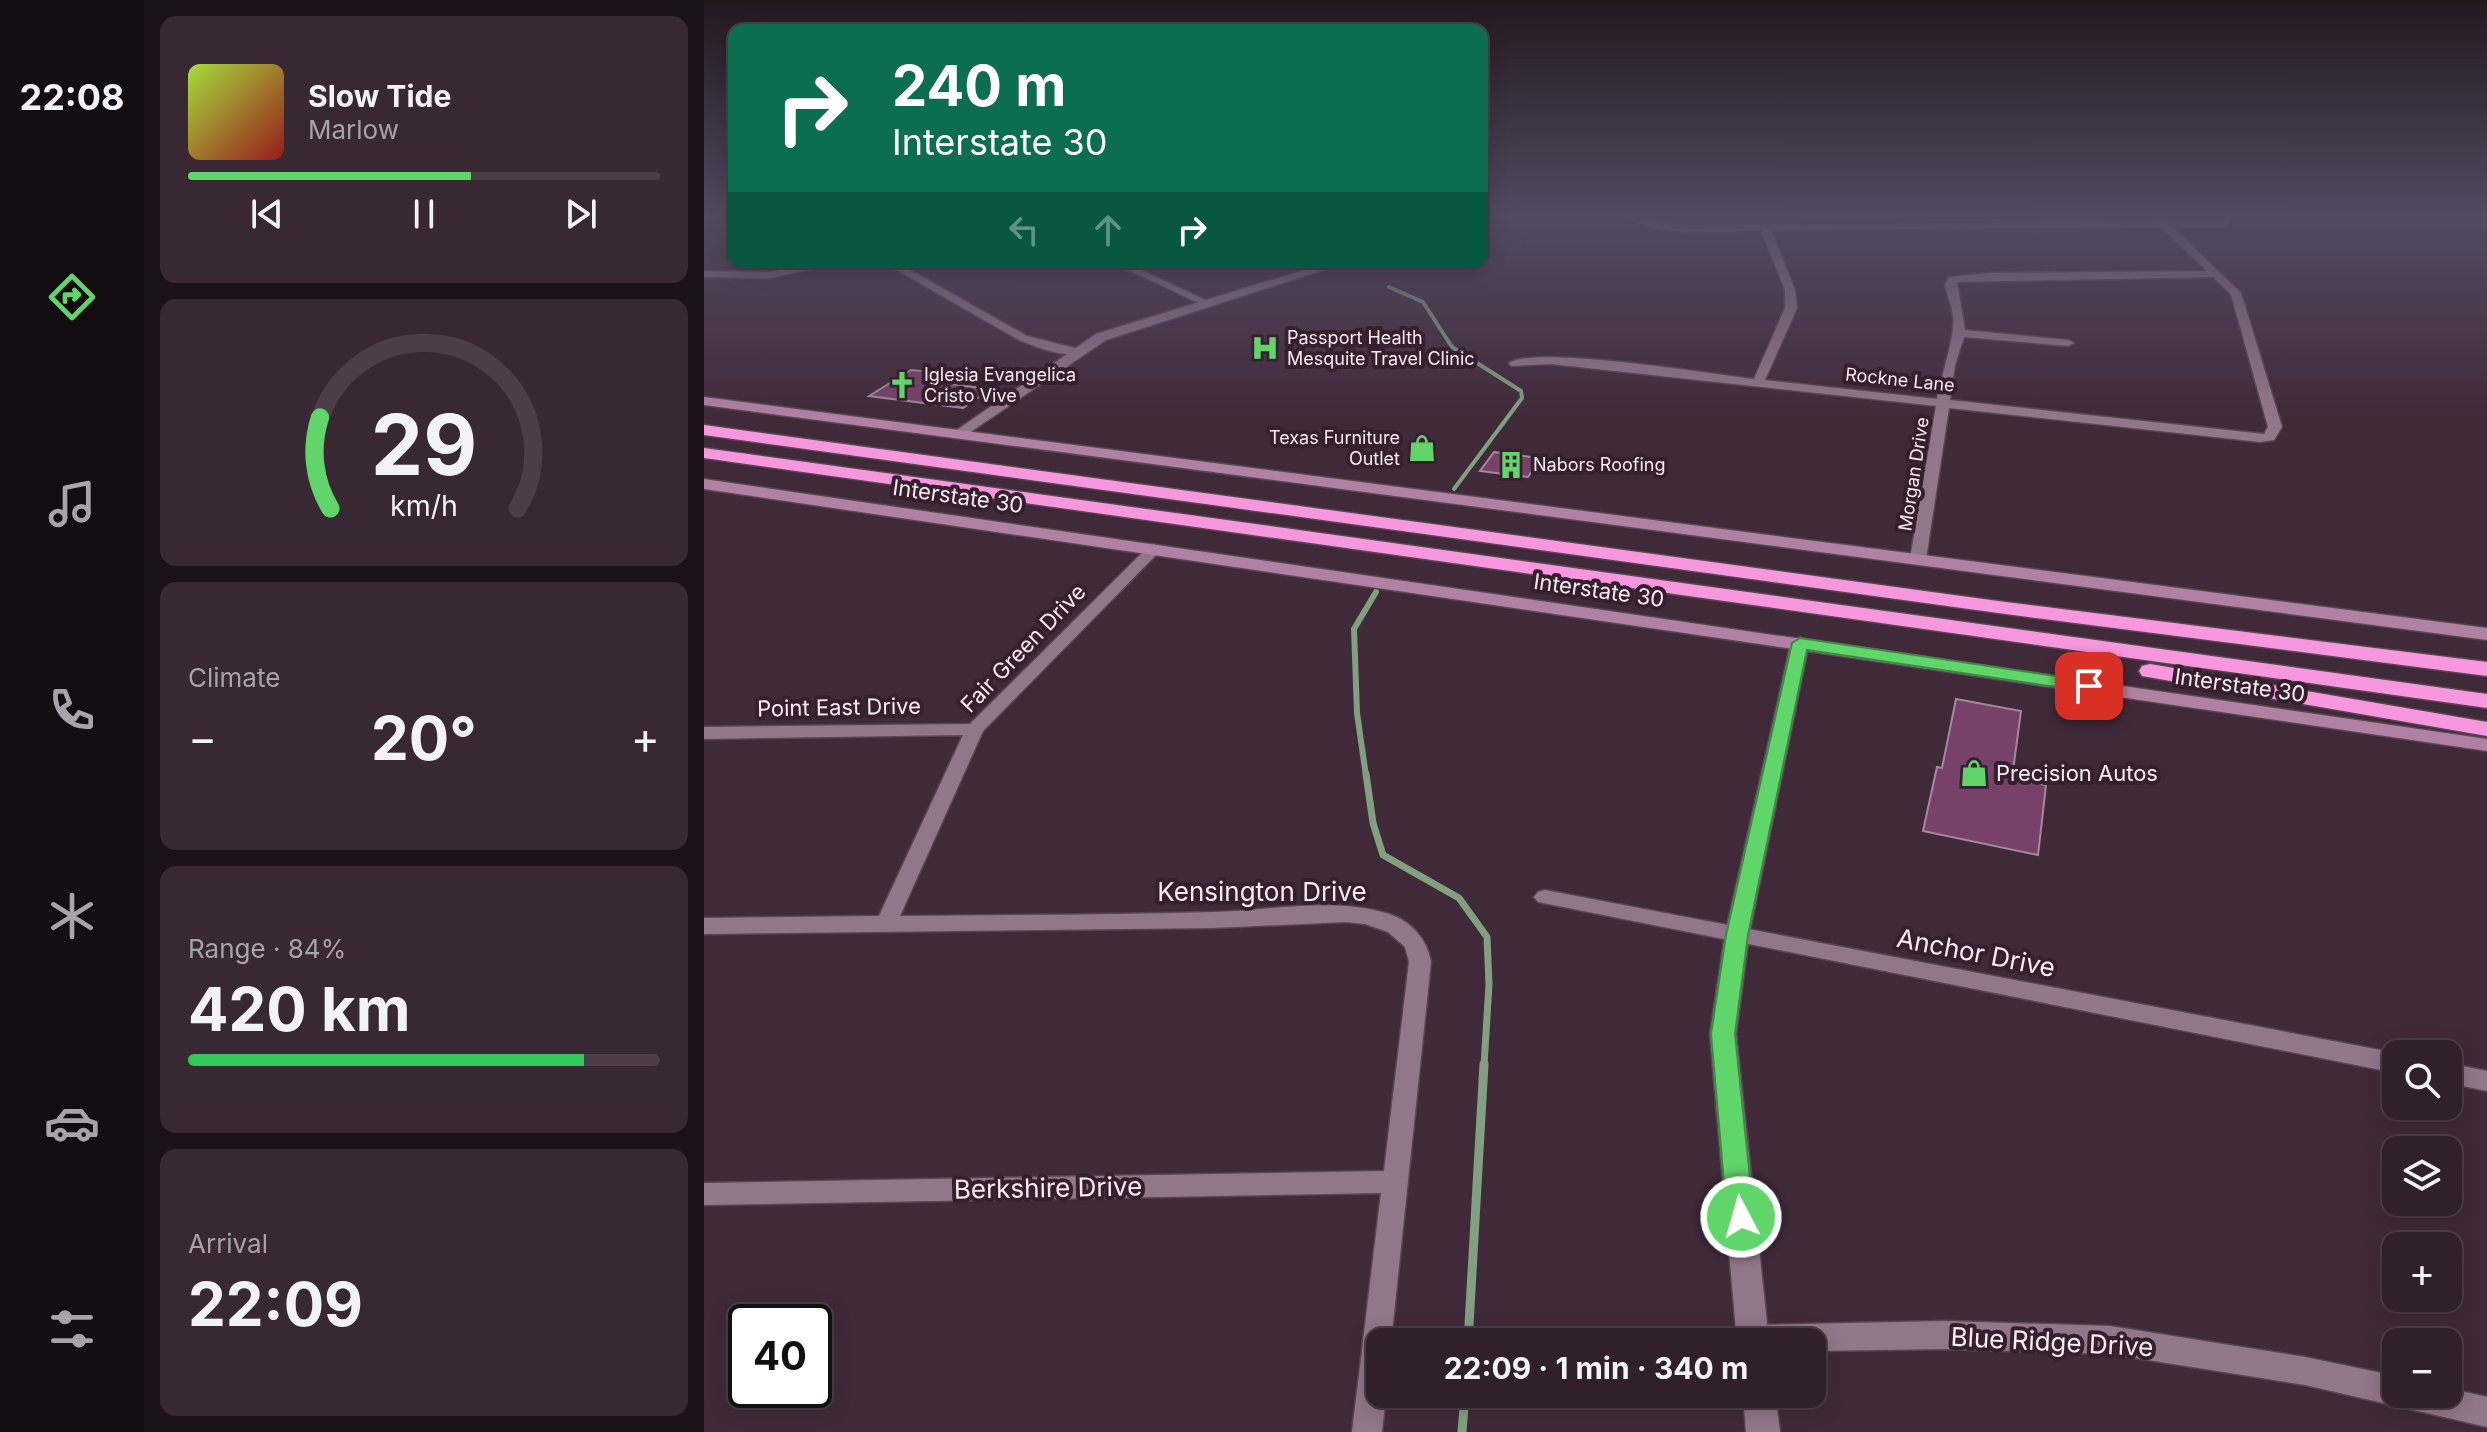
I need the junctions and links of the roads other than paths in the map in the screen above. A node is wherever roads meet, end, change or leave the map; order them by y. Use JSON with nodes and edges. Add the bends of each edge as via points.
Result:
{"nodes":[{"id":1,"x":925,"y":283,"type":"edge"},
{"id":2,"x":1162,"y":283,"type":"edge"},
{"id":3,"x":1273,"y":283,"type":"edge"},
{"id":4,"x":1787,"y":283,"type":"edge"},
{"id":5,"x":1951,"y":283,"type":"edge"},
{"id":6,"x":2226,"y":283,"type":"edge"},
{"id":7,"x":1207,"y":303,"type":"junction"},
{"id":8,"x":1959,"y":333,"type":"junction"},
{"id":9,"x":2068,"y":343,"type":"dead end"},
{"id":10,"x":1081,"y":351,"type":"junction"},
{"id":11,"x":1515,"y":363,"type":"dead end"},
{"id":12,"x":1758,"y":383,"type":"junction"},
{"id":13,"x":704,"y":401,"type":"edge"},
{"id":14,"x":1944,"y":403,"type":"junction"},
{"id":15,"x":704,"y":414,"type":"edge"},
{"id":16,"x":704,"y":430,"type":"edge"},
{"id":17,"x":958,"y":434,"type":"junction"},
{"id":18,"x":704,"y":453,"type":"edge"},
{"id":19,"x":704,"y":467,"type":"edge"},
{"id":20,"x":1037,"y":475,"type":"junction"},
{"id":21,"x":704,"y":484,"type":"edge"},
{"id":22,"x":963,"y":490,"type":"junction"},
{"id":23,"x":1154,"y":549,"type":"junction"},
{"id":24,"x":1918,"y":559,"type":"junction"},
{"id":25,"x":1821,"y":609,"type":"junction"},
{"id":26,"x":2487,"y":634,"type":"edge"},
{"id":27,"x":1800,"y":643,"type":"junction"},
{"id":28,"x":2487,"y":669,"type":"edge"},
{"id":29,"x":2487,"y":701,"type":"edge"},
{"id":30,"x":975,"y":729,"type":"junction"},
{"id":31,"x":2487,"y":729,"type":"edge"},
{"id":32,"x":704,"y":733,"type":"edge"},
{"id":33,"x":2487,"y":745,"type":"edge"},
{"id":34,"x":1545,"y":897,"type":"dead end"},
{"id":35,"x":886,"y":924,"type":"junction"},
{"id":36,"x":704,"y":926,"type":"edge"},
{"id":37,"x":1737,"y":935,"type":"junction"},
{"id":38,"x":2382,"y":1060,"type":"edge"},
{"id":39,"x":2462,"y":1076,"type":"edge"},
{"id":40,"x":2487,"y":1081,"type":"edge"},
{"id":41,"x":1393,"y":1182,"type":"junction"},
{"id":42,"x":704,"y":1194,"type":"edge"},
{"id":43,"x":1752,"y":1328,"type":"edge"},
{"id":44,"x":1826,"y":1338,"type":"edge"},
{"id":45,"x":2382,"y":1388,"type":"edge"},
{"id":46,"x":2462,"y":1406,"type":"edge"},
{"id":47,"x":1760,"y":1408,"type":"edge"},
{"id":48,"x":2487,"y":1412,"type":"edge"},
{"id":49,"x":1367,"y":1432,"type":"edge"},
{"id":50,"x":1763,"y":1432,"type":"edge"}],
"edges":[{"from":1,"to":10,"type":"street","via":[[1023,338]]},
{"from":2,"to":7,"type":"street"},
{"from":3,"to":7,"type":"street"},
{"from":4,"to":12,"type":"street","via":[[1791,308]]},
{"from":5,"to":8,"type":"street","name":"Morgan Drive"},
{"from":6,"to":14,"type":"street","name":"Rockne Lane","via":[[2236,293],[2275,427],[2269,437]]},
{"from":7,"to":10,"type":"street","via":[[1119,330]]},
{"from":8,"to":9,"type":"street"},
{"from":8,"to":14,"type":"street","name":"Morgan Drive"},
{"from":10,"to":17,"type":"street"},
{"from":11,"to":12,"type":"street","name":"Rockne Lane","via":[[1551,360]]},
{"from":12,"to":14,"type":"street","name":"Rockne Lane"},
{"from":13,"to":17,"type":"main road"},
{"from":14,"to":24,"type":"street","name":"Morgan Drive"},
{"from":15,"to":20,"type":"highway"},
{"from":16,"to":20,"type":"highway"},
{"from":17,"to":24,"type":"main road"},
{"from":18,"to":22,"type":"highway"},
{"from":19,"to":22,"type":"highway"},
{"from":20,"to":28,"type":"highway"},
{"from":21,"to":23,"type":"main road","name":"Interstate 30"},
{"from":22,"to":25,"type":"highway"},
{"from":23,"to":27,"type":"main road","name":"Interstate 30"},
{"from":23,"to":30,"type":"street","name":"Fair Green Drive"},
{"from":24,"to":26,"type":"main road"},
{"from":25,"to":29,"type":"highway"},
{"from":25,"to":31,"type":"highway"},
{"from":27,"to":33,"type":"main road","name":"Interstate 30"},
{"from":27,"to":37,"type":"street"},
{"from":30,"to":32,"type":"street","name":"Point East Drive"},
{"from":30,"to":35,"type":"street","name":"Fair Green Drive"},
{"from":34,"to":37,"type":"street","name":"Anchor Drive"},
{"from":35,"to":36,"type":"street","name":"Kensington Drive"},
{"from":35,"to":41,"type":"street","name":"Kensington Drive","via":[[1354,915],[1383,920],[1405,933],[1419,953]]},
{"from":37,"to":38,"type":"street","name":"Anchor Drive"},
{"from":37,"to":43,"type":"street","via":[[1723,1034]]},
{"from":39,"to":40,"type":"street"},
{"from":41,"to":42,"type":"street","name":"Berkshire Drive"},
{"from":41,"to":49,"type":"street","name":"Kensington Drive"},
{"from":44,"to":45,"type":"street","name":"Blue Ridge Drive","via":[[2110,1340]]},
{"from":46,"to":48,"type":"street"},
{"from":47,"to":50,"type":"street"}]}
